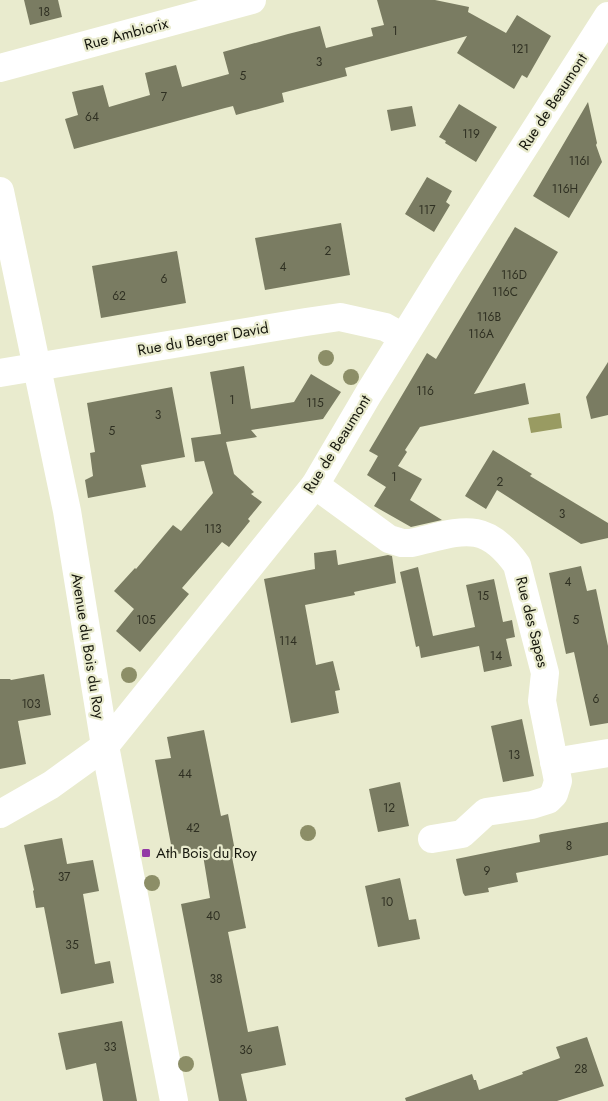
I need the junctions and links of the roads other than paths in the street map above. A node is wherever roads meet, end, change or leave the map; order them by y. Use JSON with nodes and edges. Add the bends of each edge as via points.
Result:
{"nodes":[{"id":1,"x":252,"y":0,"type":"edge"},
{"id":2,"x":608,"y":16,"type":"edge"},
{"id":3,"x":0,"y":68,"type":"edge"},
{"id":4,"x":0,"y":191,"type":"edge"},
{"id":5,"x":404,"y":337,"type":"junction"},
{"id":6,"x":36,"y":367,"type":"junction"},
{"id":7,"x":0,"y":373,"type":"edge"},
{"id":8,"x":315,"y":485,"type":"junction"},
{"id":9,"x":105,"y":746,"type":"junction"},
{"id":10,"x":608,"y":753,"type":"edge"},
{"id":11,"x":554,"y":762,"type":"junction"},
{"id":12,"x":0,"y":814,"type":"edge"},
{"id":13,"x":432,"y":839,"type":"dead end"},
{"id":14,"x":174,"y":1101,"type":"edge"}],
"edges":[{"from":1,"to":3,"type":"street","name":"Rue Ambiorix"},
{"from":2,"to":5,"type":"street","name":"Rue de Beaumont"},
{"from":4,"to":6,"type":"street","name":"Avenue du Bois du Roy"},
{"from":5,"to":6,"type":"street","name":"Rue du Berger David","via":[[385,328],[340,318]]},
{"from":5,"to":8,"type":"street","name":"Rue de Beaumont"},
{"from":6,"to":7,"type":"street","name":"Rue du Berger David"},
{"from":6,"to":9,"type":"street","name":"Avenue du Bois du Roy","via":[[67,511]]},
{"from":8,"to":9,"type":"street","name":"Rue de Beaumont"},
{"from":8,"to":11,"type":"street","name":"Rue des Sapes","via":[[389,539],[412,543],[471,531],[484,535],[508,552],[518,566],[545,673],[542,702]]},
{"from":9,"to":12,"type":"street","name":"Rue de Beaumont","via":[[51,785]]},
{"from":9,"to":14,"type":"street","name":"Avenue du Bois du Roy"},
{"from":10,"to":11,"type":"street"},
{"from":11,"to":13,"type":"street","name":"Rue des Sapes","via":[[558,781],[554,794],[548,800],[486,812],[462,834]]}]}
